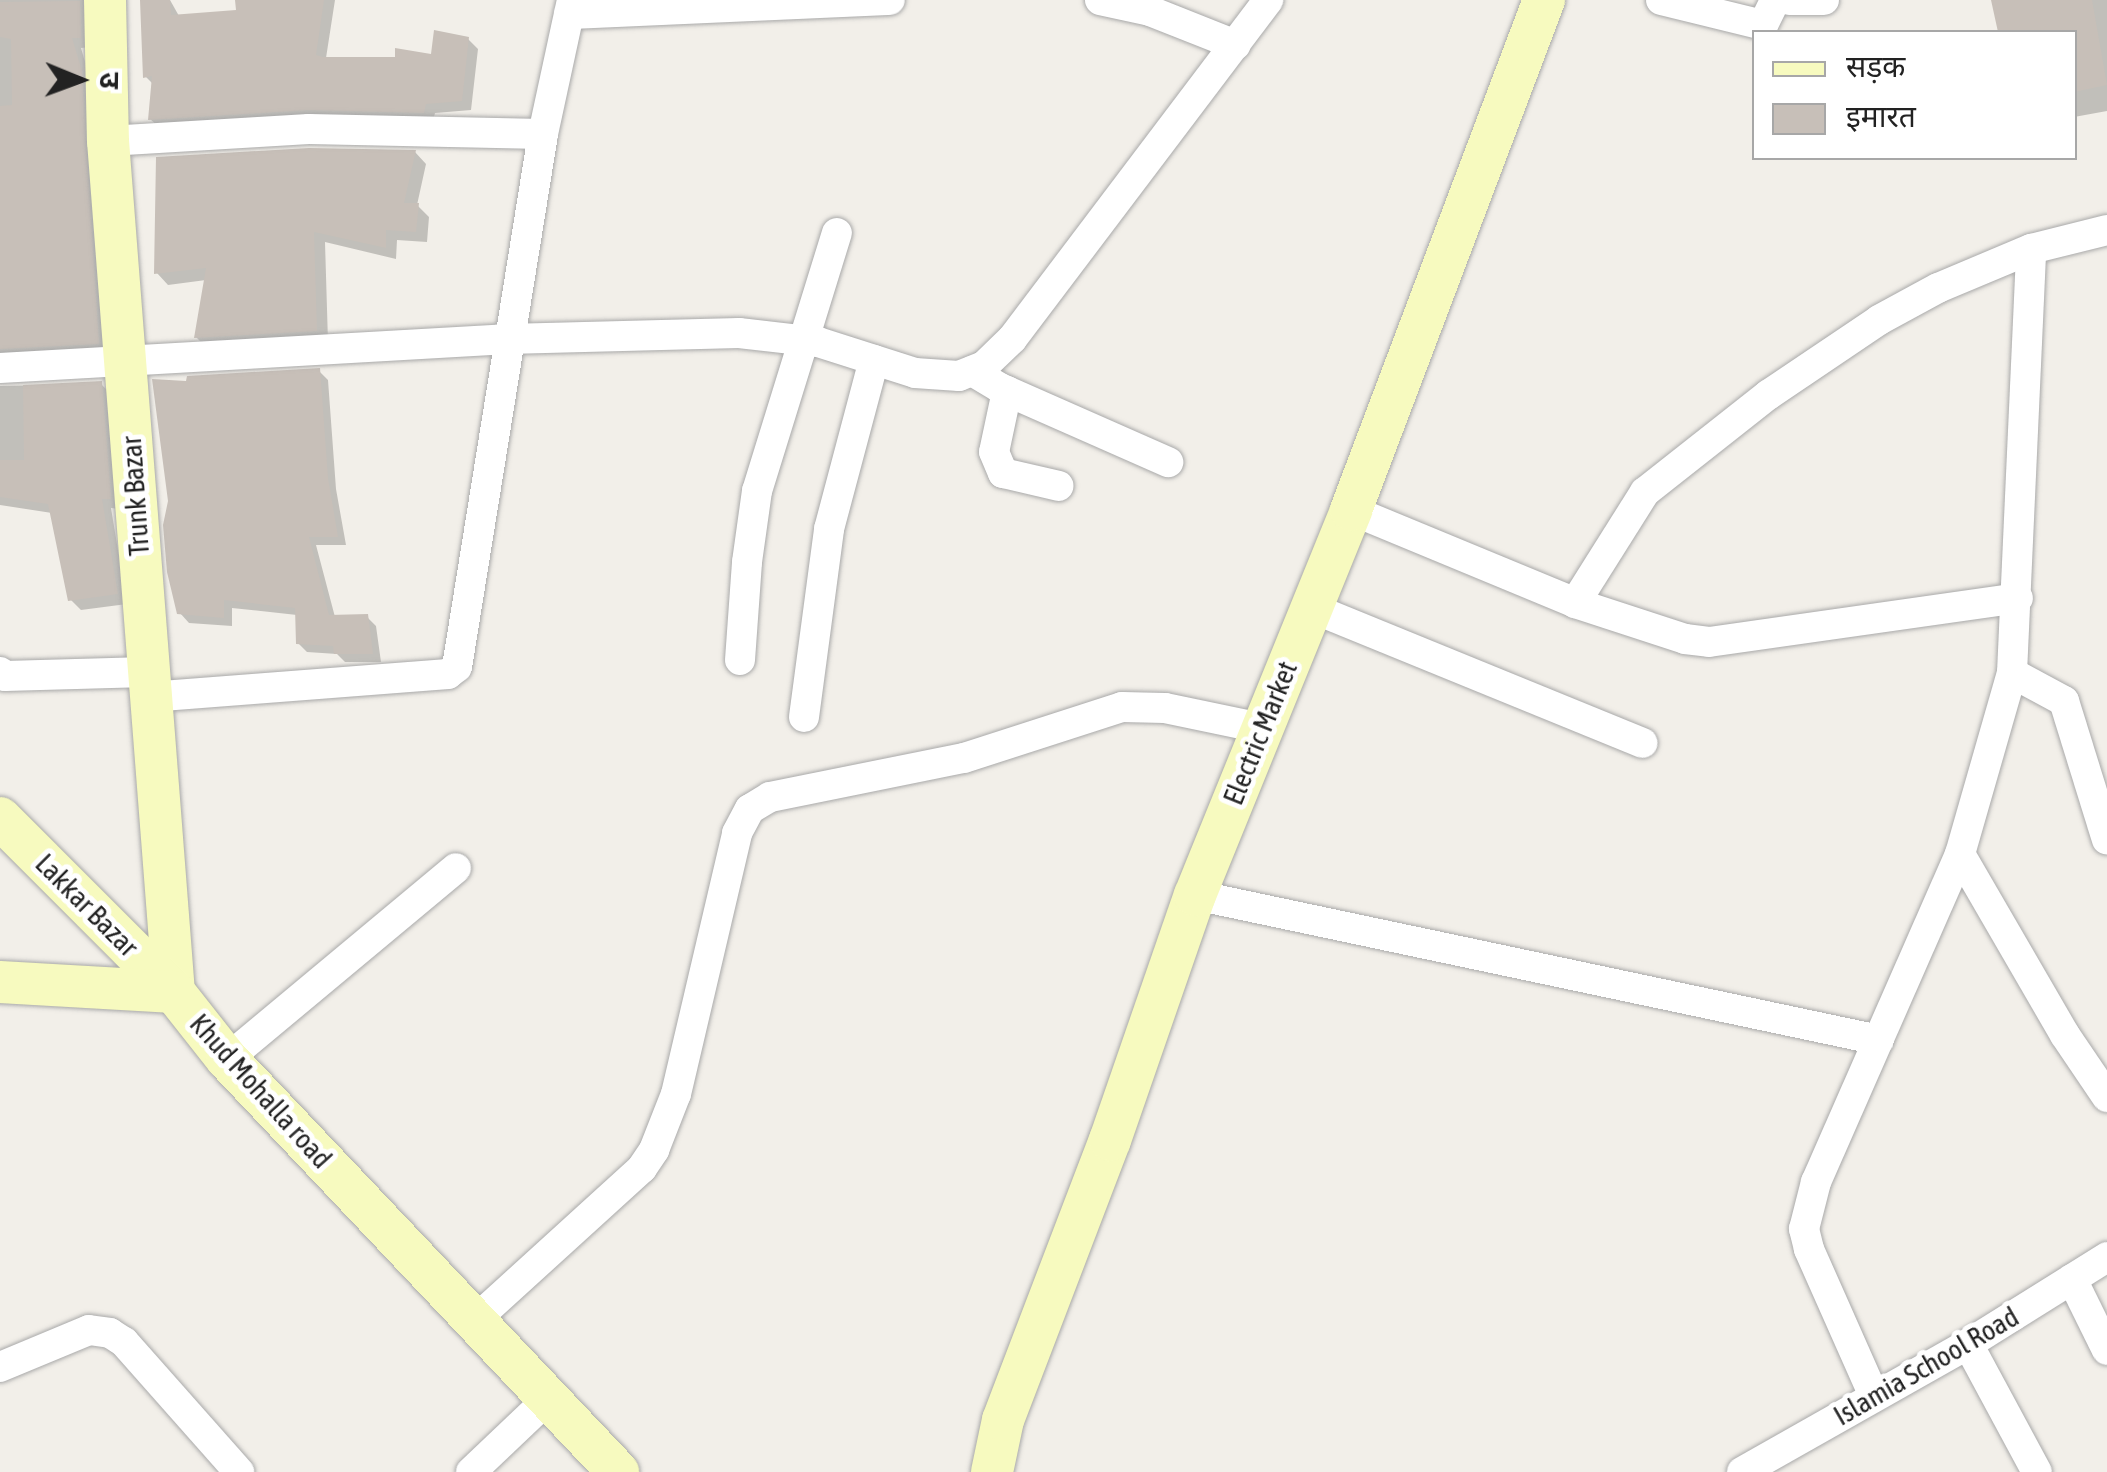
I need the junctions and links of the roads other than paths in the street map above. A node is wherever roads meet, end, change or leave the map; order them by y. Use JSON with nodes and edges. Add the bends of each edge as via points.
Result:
{"nodes":[{"id":1,"x":105,"y":0,"type":"edge"},
{"id":2,"x":890,"y":0,"type":"edge"},
{"id":3,"x":1100,"y":0,"type":"edge"},
{"id":4,"x":1268,"y":0,"type":"edge"},
{"id":5,"x":1544,"y":0,"type":"edge"},
{"id":6,"x":1661,"y":0,"type":"edge"},
{"id":7,"x":1774,"y":0,"type":"edge"},
{"id":8,"x":1789,"y":0,"type":"edge"},
{"id":9,"x":1824,"y":0,"type":"edge"},
{"id":10,"x":571,"y":7,"type":"edge"},
{"id":11,"x":1236,"y":45,"type":"junction"},
{"id":12,"x":542,"y":134,"type":"junction"},
{"id":13,"x":108,"y":141,"type":"junction"},
{"id":14,"x":2107,"y":230,"type":"edge"},
{"id":15,"x":837,"y":233,"type":"dead end"},
{"id":16,"x":2031,"y":249,"type":"junction"},
{"id":17,"x":507,"y":339,"type":"junction"},
{"id":18,"x":804,"y":339,"type":"junction"},
{"id":19,"x":874,"y":360,"type":"junction"},
{"id":20,"x":126,"y":361,"type":"junction"},
{"id":21,"x":0,"y":368,"type":"edge"},
{"id":22,"x":972,"y":371,"type":"junction"},
{"id":23,"x":1008,"y":392,"type":"junction"},
{"id":24,"x":1168,"y":462,"type":"dead end"},
{"id":25,"x":1060,"y":486,"type":"dead end"},
{"id":26,"x":1351,"y":510,"type":"junction"},
{"id":27,"x":2018,"y":598,"type":"junction"},
{"id":28,"x":1576,"y":603,"type":"junction"},
{"id":29,"x":1312,"y":608,"type":"junction"},
{"id":30,"x":740,"y":660,"type":"dead end"},
{"id":31,"x":0,"y":672,"type":"edge"},
{"id":32,"x":2012,"y":673,"type":"junction"},
{"id":33,"x":148,"y":684,"type":"junction"},
{"id":34,"x":804,"y":716,"type":"dead end"},
{"id":35,"x":1261,"y":728,"type":"junction"},
{"id":36,"x":1643,"y":744,"type":"dead end"},
{"id":37,"x":0,"y":818,"type":"edge"},
{"id":38,"x":2105,"y":822,"type":"edge"},
{"id":39,"x":1960,"y":854,"type":"junction"},
{"id":40,"x":456,"y":868,"type":"dead end"},
{"id":41,"x":1195,"y":894,"type":"junction"},
{"id":42,"x":0,"y":982,"type":"edge"},
{"id":43,"x":174,"y":992,"type":"junction"},
{"id":44,"x":1879,"y":1040,"type":"junction"},
{"id":45,"x":227,"y":1058,"type":"junction"},
{"id":46,"x":2107,"y":1097,"type":"edge"},
{"id":47,"x":2107,"y":1257,"type":"edge"},
{"id":48,"x":2072,"y":1280,"type":"junction"},
{"id":49,"x":474,"y":1321,"type":"junction"},
{"id":50,"x":1968,"y":1344,"type":"junction"},
{"id":51,"x":2107,"y":1350,"type":"edge"},
{"id":52,"x":0,"y":1367,"type":"edge"},
{"id":53,"x":1874,"y":1396,"type":"junction"},
{"id":54,"x":548,"y":1398,"type":"junction"},
{"id":55,"x":239,"y":1472,"type":"edge"},
{"id":56,"x":472,"y":1472,"type":"edge"},
{"id":57,"x":618,"y":1472,"type":"edge"},
{"id":58,"x":992,"y":1472,"type":"edge"},
{"id":59,"x":1742,"y":1472,"type":"edge"},
{"id":60,"x":2037,"y":1472,"type":"edge"}],
"edges":[{"from":1,"to":13,"type":"street","name":"Trunk Bazar"},
{"from":2,"to":10,"type":"street"},
{"from":3,"to":11,"type":"street","via":[[1150,11]]},
{"from":4,"to":11,"type":"street"},
{"from":5,"to":26,"type":"street","name":"Electric Market"},
{"from":6,"to":7,"type":"street","via":[[1762,25]]},
{"from":8,"to":9,"type":"street"},
{"from":10,"to":12,"type":"street"},
{"from":11,"to":22,"type":"street","via":[[1012,339]]},
{"from":12,"to":13,"type":"street","via":[[309,129]]},
{"from":12,"to":17,"type":"street"},
{"from":13,"to":20,"type":"street","name":"Trunk Bazar"},
{"from":14,"to":16,"type":"street"},
{"from":15,"to":18,"type":"street"},
{"from":16,"to":27,"type":"street"},
{"from":16,"to":28,"type":"street","via":[[1879,320],[1678,462],[1627,514]]},
{"from":17,"to":18,"type":"street","via":[[739,333]]},
{"from":17,"to":20,"type":"street"},
{"from":17,"to":33,"type":"street","via":[[457,667],[448,674]]},
{"from":18,"to":19,"type":"street"},
{"from":18,"to":30,"type":"street","via":[[758,492]]},
{"from":19,"to":22,"type":"street","via":[[938,376]]},
{"from":19,"to":34,"type":"street","via":[[828,529]]},
{"from":20,"to":21,"type":"street"},
{"from":20,"to":33,"type":"street","name":"Trunk Bazar"},
{"from":22,"to":23,"type":"street"},
{"from":23,"to":24,"type":"street"},
{"from":23,"to":25,"type":"street","via":[[994,452],[1002,473]]},
{"from":26,"to":28,"type":"street"},
{"from":26,"to":29,"type":"street","name":"Electric Market"},
{"from":27,"to":28,"type":"street","via":[[1709,642],[1662,635]]},
{"from":27,"to":32,"type":"street"},
{"from":29,"to":35,"type":"street","name":"Electric Market"},
{"from":29,"to":36,"type":"street"},
{"from":31,"to":33,"type":"street"},
{"from":32,"to":38,"type":"street","via":[[2064,701]]},
{"from":32,"to":39,"type":"street"},
{"from":33,"to":43,"type":"street","name":"Trunk Bazar"},
{"from":35,"to":41,"type":"street","name":"Electric Market"},
{"from":35,"to":49,"type":"street","via":[[1122,706],[964,758],[770,798],[750,809],[737,834],[676,1094],[654,1150]]},
{"from":37,"to":43,"type":"street","name":"Lakkar Bazar"},
{"from":39,"to":44,"type":"street"},
{"from":39,"to":46,"type":"street"},
{"from":40,"to":45,"type":"street"},
{"from":41,"to":44,"type":"street"},
{"from":41,"to":58,"type":"street","name":"Electric Market","via":[[1003,1420]]},
{"from":42,"to":43,"type":"street","name":"Khud Mohalla road"},
{"from":43,"to":45,"type":"street","name":"Khud Mohalla road"},
{"from":44,"to":53,"type":"street","via":[[1816,1182],[1804,1229]]},
{"from":45,"to":49,"type":"street","name":"Khud Mohalla road"},
{"from":47,"to":48,"type":"street","name":"Islamia School Road"},
{"from":48,"to":50,"type":"street","name":"Islamia School Road"},
{"from":48,"to":51,"type":"street"},
{"from":49,"to":54,"type":"street","name":"Khud Mohalla road"},
{"from":50,"to":53,"type":"street","name":"Islamia School Road"},
{"from":50,"to":60,"type":"street"},
{"from":52,"to":55,"type":"street","via":[[89,1330],[110,1333]]},
{"from":53,"to":59,"type":"street","name":"Islamia School Road"},
{"from":54,"to":56,"type":"street"},
{"from":54,"to":57,"type":"street","name":"Khud Mohalla road"}]}
